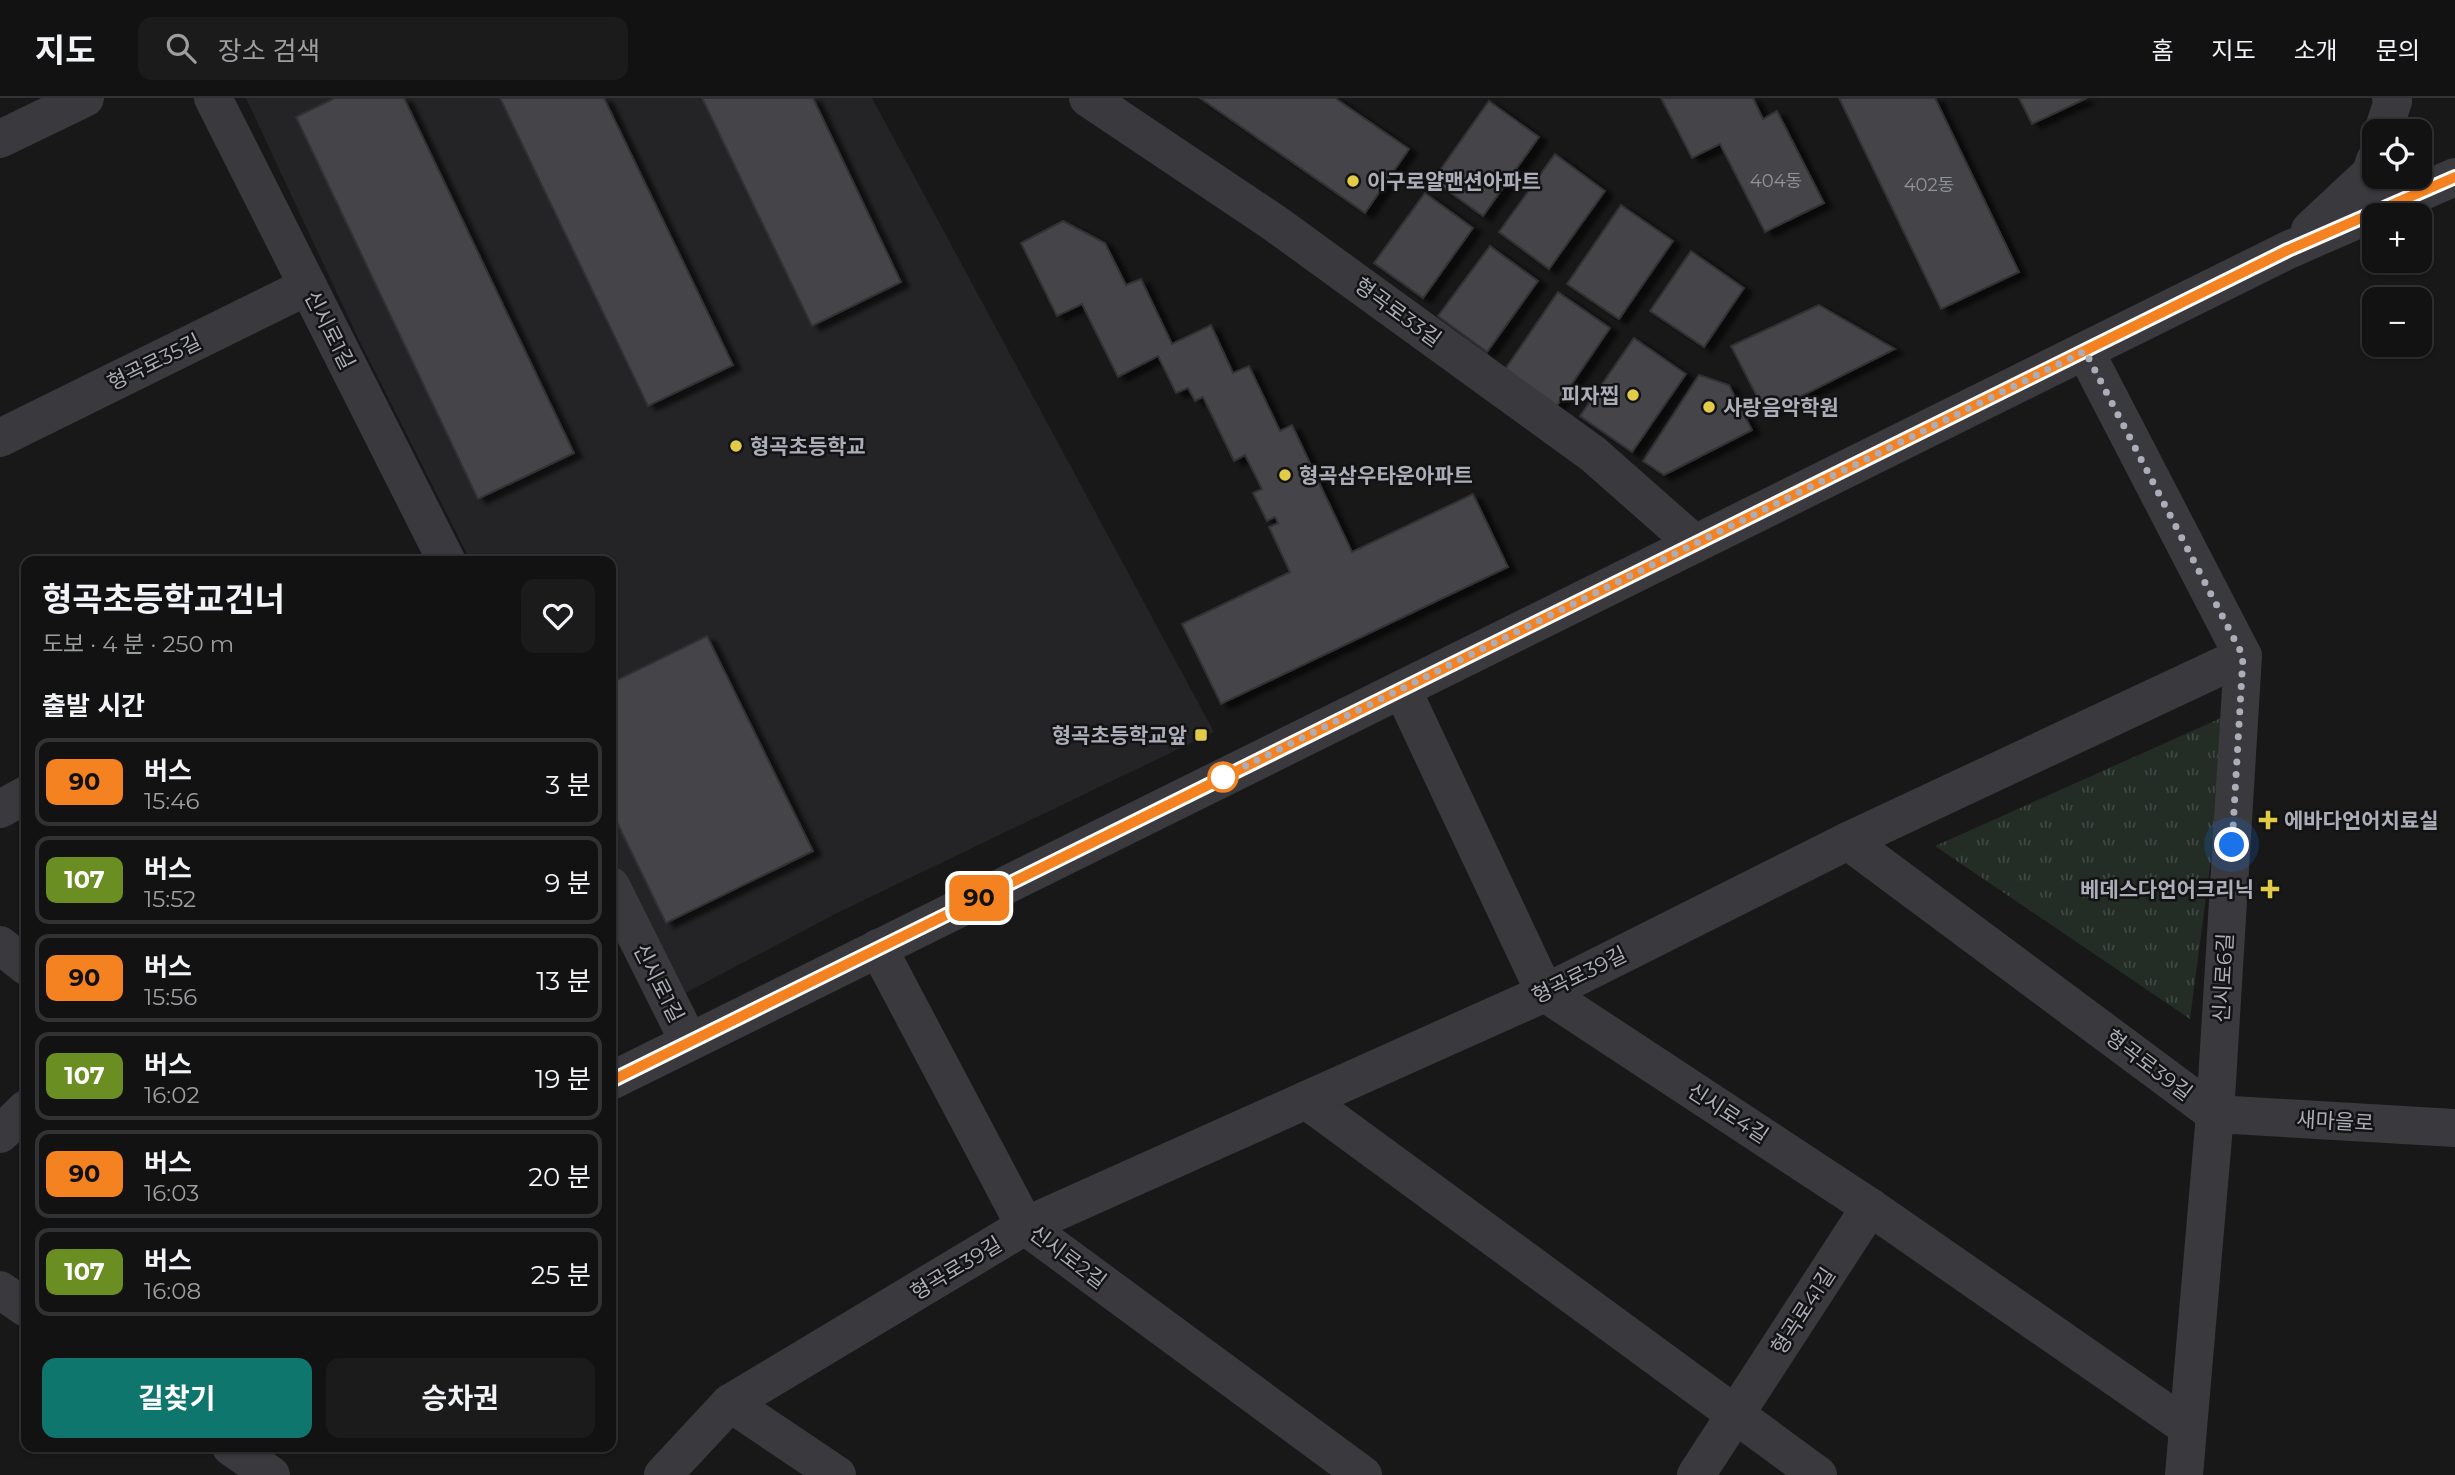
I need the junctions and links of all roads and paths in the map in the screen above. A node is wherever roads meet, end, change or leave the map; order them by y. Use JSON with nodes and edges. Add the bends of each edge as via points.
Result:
{"nodes":[{"id":1,"x":85,"y":98,"type":"edge"},
{"id":2,"x":213,"y":98,"type":"edge"},
{"id":3,"x":1088,"y":98,"type":"edge"},
{"id":4,"x":2391,"y":98,"type":"edge"},
{"id":5,"x":2388,"y":119,"type":"edge"},
{"id":6,"x":0,"y":139,"type":"edge"},
{"id":7,"x":2455,"y":177,"type":"edge"},
{"id":8,"x":2362,"y":181,"type":"edge"},
{"id":9,"x":2288,"y":250,"type":"junction"},
{"id":10,"x":308,"y":286,"type":"junction"},
{"id":11,"x":2085,"y":351,"type":"junction"},
{"id":12,"x":0,"y":438,"type":"edge"},
{"id":13,"x":1695,"y":544,"type":"junction"},
{"id":14,"x":444,"y":556,"type":"edge"},
{"id":15,"x":2243,"y":656,"type":"junction"},
{"id":16,"x":1402,"y":689,"type":"junction"},
{"id":17,"x":21,"y":798,"type":"edge"},
{"id":18,"x":0,"y":808,"type":"edge"},
{"id":19,"x":1848,"y":841,"type":"junction"},
{"id":20,"x":616,"y":896,"type":"edge"},
{"id":21,"x":0,"y":945,"type":"edge"},
{"id":22,"x":878,"y":948,"type":"junction"},
{"id":23,"x":21,"y":962,"type":"edge"},
{"id":24,"x":1545,"y":993,"type":"junction"},
{"id":25,"x":689,"y":1042,"type":"junction"},
{"id":26,"x":616,"y":1078,"type":"edge"},
{"id":27,"x":1306,"y":1100,"type":"junction"},
{"id":28,"x":21,"y":1114,"type":"edge"},
{"id":29,"x":2215,"y":1114,"type":"junction"},
{"id":30,"x":2455,"y":1128,"type":"edge"},
{"id":31,"x":0,"y":1134,"type":"edge"},
{"id":32,"x":1870,"y":1206,"type":"junction"},
{"id":33,"x":1025,"y":1226,"type":"junction"},
{"id":34,"x":0,"y":1290,"type":"edge"},
{"id":35,"x":21,"y":1305,"type":"edge"},
{"id":36,"x":730,"y":1403,"type":"junction"},
{"id":37,"x":1735,"y":1415,"type":"junction"},
{"id":38,"x":2187,"y":1427,"type":"junction"},
{"id":39,"x":237,"y":1452,"type":"edge"},
{"id":40,"x":271,"y":1475,"type":"edge"},
{"id":41,"x":663,"y":1475,"type":"edge"},
{"id":42,"x":837,"y":1475,"type":"edge"},
{"id":43,"x":1363,"y":1475,"type":"edge"},
{"id":44,"x":1696,"y":1475,"type":"edge"},
{"id":45,"x":1818,"y":1475,"type":"edge"},
{"id":46,"x":2184,"y":1475,"type":"edge"}],
"edges":[{"from":1,"to":6,"type":"street"},
{"from":2,"to":10,"type":"street","name":"신시로1길"},
{"from":3,"to":13,"type":"street","name":"형곡로33길","via":[[1273,222],[1593,454]]},
{"from":4,"to":5,"type":"street"},
{"from":7,"to":9,"type":"street"},
{"from":8,"to":9,"type":"street"},
{"from":9,"to":11,"type":"street"},
{"from":10,"to":12,"type":"street","name":"형곡로35길"},
{"from":10,"to":14,"type":"street","name":"신시로1길"},
{"from":11,"to":13,"type":"street"},
{"from":11,"to":15,"type":"street"},
{"from":13,"to":16,"type":"street"},
{"from":15,"to":19,"type":"street","name":"형곡로39길"},
{"from":15,"to":29,"type":"street","name":"신시로6길"},
{"from":16,"to":22,"type":"street"},
{"from":16,"to":24,"type":"street"},
{"from":17,"to":18,"type":"street"},
{"from":19,"to":24,"type":"street","name":"형곡로39길"},
{"from":19,"to":29,"type":"street","name":"형곡로39길"},
{"from":20,"to":25,"type":"street","name":"신시로1길"},
{"from":21,"to":23,"type":"street"},
{"from":22,"to":25,"type":"street"},
{"from":22,"to":33,"type":"street","name":"신시로2길"},
{"from":24,"to":27,"type":"street","name":"형곡로39길"},
{"from":24,"to":32,"type":"street","name":"신시로4길"},
{"from":25,"to":26,"type":"street"},
{"from":27,"to":33,"type":"street","name":"형곡로39길"},
{"from":27,"to":37,"type":"street"},
{"from":28,"to":31,"type":"street"},
{"from":29,"to":30,"type":"street","name":"새마을로"},
{"from":29,"to":38,"type":"street","name":"신시로6길"},
{"from":32,"to":37,"type":"street","name":"형곡로41길"},
{"from":32,"to":38,"type":"street","name":"신시로4길"},
{"from":33,"to":36,"type":"street","name":"형곡로39길"},
{"from":33,"to":43,"type":"street","name":"신시로2길"},
{"from":34,"to":35,"type":"street"},
{"from":36,"to":41,"type":"street","name":"형곡로39길"},
{"from":36,"to":42,"type":"street"},
{"from":37,"to":44,"type":"street","name":"형곡로41길"},
{"from":37,"to":45,"type":"street"},
{"from":38,"to":46,"type":"street","name":"신시로6길"},
{"from":39,"to":40,"type":"street"}]}
